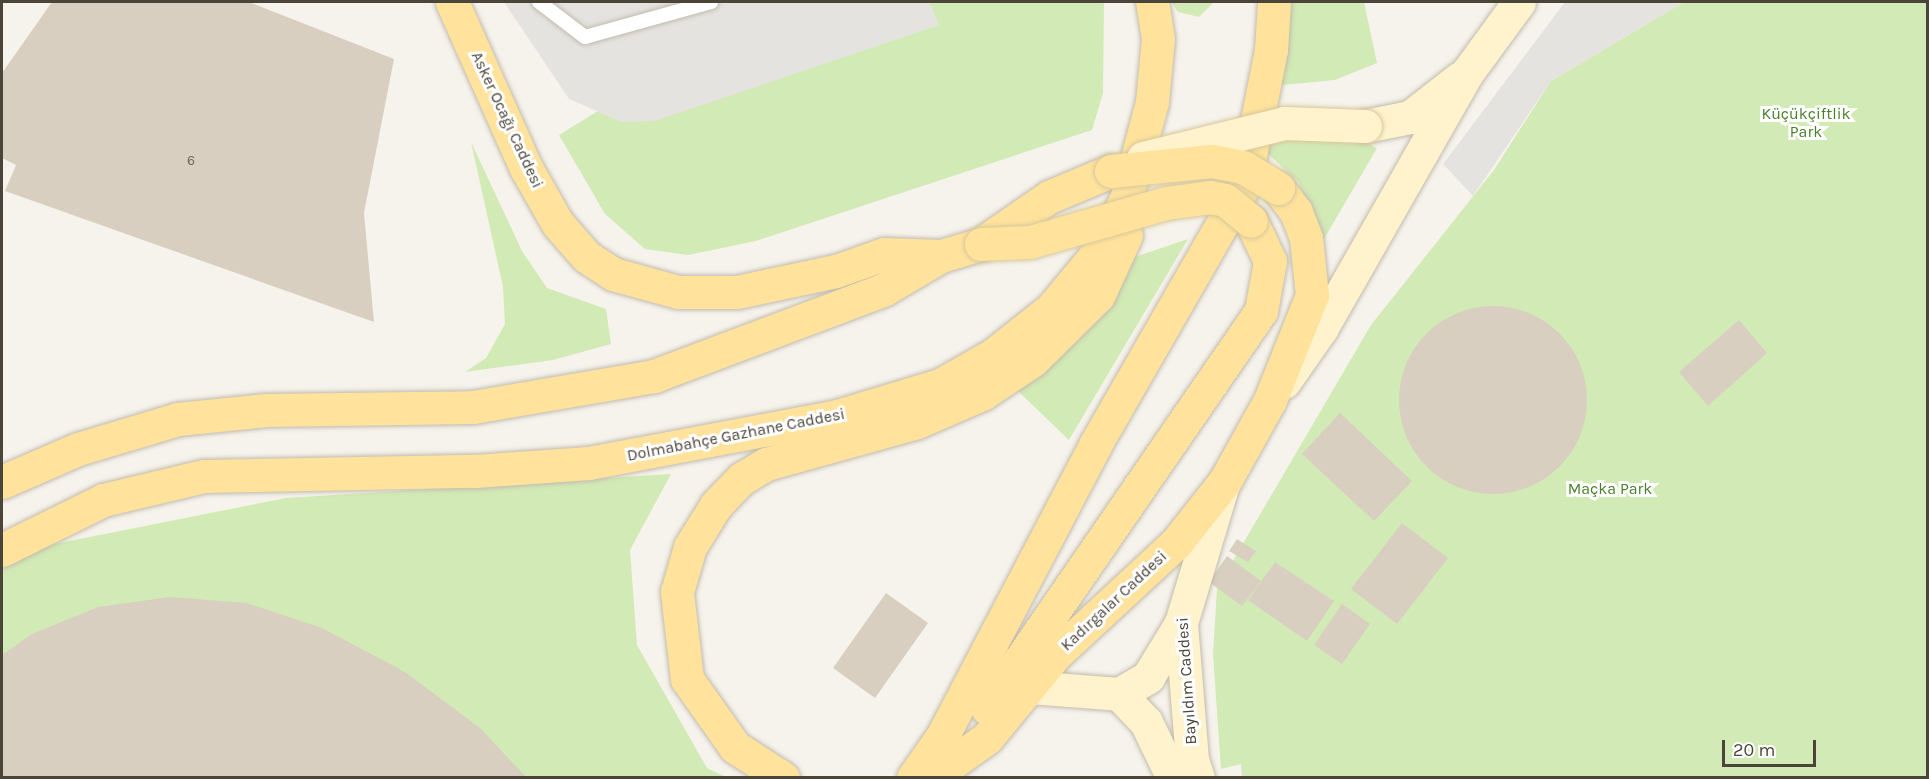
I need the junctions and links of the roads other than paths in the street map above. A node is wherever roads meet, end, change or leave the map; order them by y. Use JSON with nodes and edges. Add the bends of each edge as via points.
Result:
{"nodes":[{"id":1,"x":452,"y":2,"type":"edge"},
{"id":2,"x":539,"y":2,"type":"edge"},
{"id":3,"x":711,"y":2,"type":"edge"},
{"id":4,"x":1152,"y":2,"type":"edge"},
{"id":5,"x":1274,"y":2,"type":"edge"},
{"id":6,"x":1519,"y":2,"type":"edge"},
{"id":7,"x":1467,"y":74,"type":"junction"},
{"id":8,"x":1152,"y":102,"type":"junction"},
{"id":9,"x":1111,"y":171,"type":"junction"},
{"id":10,"x":981,"y":244,"type":"junction"},
{"id":11,"x":941,"y":256,"type":"junction"},
{"id":12,"x":1270,"y":400,"type":"junction"},
{"id":13,"x":1225,"y":481,"type":"junction"},
{"id":14,"x":2,"y":482,"type":"edge"},
{"id":15,"x":2,"y":550,"type":"edge"},
{"id":16,"x":1181,"y":623,"type":"junction"},
{"id":17,"x":1029,"y":687,"type":"junction"},
{"id":18,"x":1119,"y":694,"type":"junction"},
{"id":19,"x":961,"y":757,"type":"junction"},
{"id":20,"x":783,"y":777,"type":"edge"},
{"id":21,"x":913,"y":777,"type":"edge"},
{"id":22,"x":931,"y":777,"type":"edge"},
{"id":23,"x":1173,"y":777,"type":"edge"},
{"id":24,"x":1198,"y":777,"type":"edge"}],
"edges":[{"from":1,"to":11,"type":"main road","name":"Asker Ocağı Caddesi","via":[[526,168],[558,224],[587,257],[613,274],[678,292],[737,292],[836,271],[885,254]]},
{"from":2,"to":3,"type":"lane","via":[[585,37]]},
{"from":4,"to":8,"type":"main road","name":"Dolmabahçe Gazhane Caddesi","via":[[1158,39]]},
{"from":5,"to":21,"type":"main road","via":[[1271,50],[1244,186],[1095,445],[943,735]]},
{"from":6,"to":7,"type":"main road"},
{"from":7,"to":9,"type":"main road","bridge":true,"via":[[1410,117],[1365,126],[1284,123],[1159,153]]},
{"from":7,"to":12,"type":"main road","via":[[1321,329]]},
{"from":8,"to":15,"type":"main road","name":"Dolmabahçe Gazhane Caddesi","via":[[1126,199],[1099,251],[1052,308],[993,355],[940,385],[837,416],[589,463],[475,471],[204,476],[103,500]]},
{"from":8,"to":20,"type":"main road","via":[[1121,254],[1098,296],[1032,360],[982,394],[917,422],[766,464],[741,478],[716,505],[690,547],[677,592],[687,679],[735,747]]},
{"from":9,"to":10,"type":"main road","via":[[1049,197]]},
{"from":9,"to":12,"type":"main road","name":"Kadırgalar Caddesi","bridge":true,"via":[[1212,161],[1243,167],[1278,188],[1296,212],[1306,238],[1312,295]]},
{"from":10,"to":11,"type":"main road"},
{"from":10,"to":19,"type":"main road","bridge":true,"via":[[1030,242],[1133,211],[1210,197],[1225,200],[1251,221],[1270,261],[1261,311],[989,704]]},
{"from":11,"to":14,"type":"main road","via":[[915,276],[801,325],[654,376],[473,407],[267,410],[178,418],[67,453]]},
{"from":12,"to":13,"type":"main road","name":"Kadırgalar Caddesi"},
{"from":13,"to":16,"type":"main road","name":"Bayıldım Caddesi"},
{"from":13,"to":17,"type":"main road","name":"Kadırgalar Caddesi","via":[[1176,543],[1055,655]]},
{"from":16,"to":18,"type":"main road","via":[[1148,677]]},
{"from":16,"to":24,"type":"main road","name":"Bayıldım Caddesi","via":[[1192,760]]},
{"from":17,"to":18,"type":"main road"},
{"from":17,"to":19,"type":"main road","name":"Kadırgalar Caddesi","via":[[987,738]]},
{"from":18,"to":23,"type":"main road","name":"Bayıldım Caddesi","via":[[1146,722]]},
{"from":19,"to":22,"type":"main road","name":"Kadırgalar Caddesi"}]}
